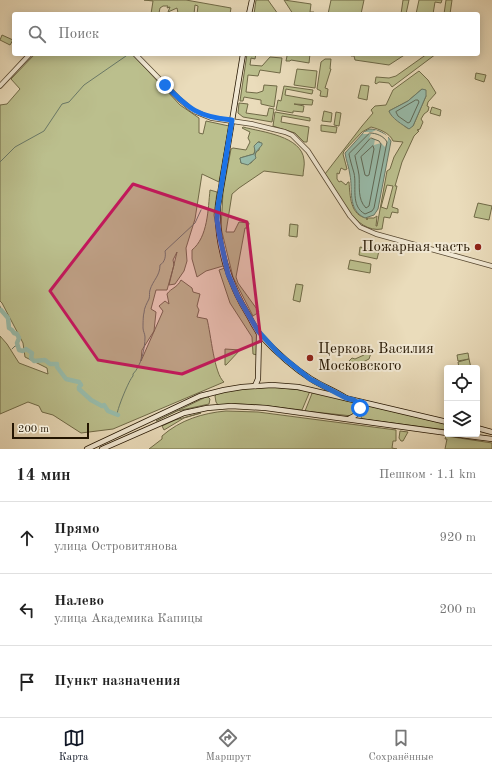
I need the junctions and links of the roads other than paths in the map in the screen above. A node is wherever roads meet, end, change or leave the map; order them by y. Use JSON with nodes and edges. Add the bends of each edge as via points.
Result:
{"nodes":[{"id":1,"x":252,"y":0,"type":"edge"},
{"id":2,"x":249,"y":12,"type":"edge"},
{"id":3,"x":28,"y":56,"type":"edge"},
{"id":4,"x":137,"y":56,"type":"edge"},
{"id":5,"x":243,"y":56,"type":"edge"},
{"id":6,"x":0,"y":86,"type":"edge"},
{"id":7,"x":232,"y":120,"type":"junction"},
{"id":8,"x":492,"y":266,"type":"edge"},
{"id":9,"x":259,"y":334,"type":"junction"},
{"id":10,"x":255,"y":386,"type":"junction"},
{"id":11,"x":346,"y":398,"type":"junction"},
{"id":12,"x":354,"y":400,"type":"junction"},
{"id":13,"x":346,"y":419,"type":"junction"},
{"id":14,"x":444,"y":421,"type":"edge"},
{"id":15,"x":480,"y":429,"type":"edge"},
{"id":16,"x":492,"y":432,"type":"edge"},
{"id":17,"x":444,"y":433,"type":"edge"},
{"id":18,"x":476,"y":437,"type":"edge"},
{"id":19,"x":492,"y":439,"type":"edge"},
{"id":20,"x":87,"y":449,"type":"edge"},
{"id":21,"x":102,"y":449,"type":"edge"}],
"edges":[{"from":1,"to":2,"type":"main road"},
{"from":3,"to":6,"type":"street"},
{"from":4,"to":7,"type":"street","via":[[191,109],[212,118]]},
{"from":5,"to":7,"type":"main road"},
{"from":7,"to":8,"type":"street","via":[[292,136],[308,151],[350,216],[367,230]]},
{"from":7,"to":9,"type":"main road","via":[[217,220],[229,276]]},
{"from":9,"to":10,"type":"main road","via":[[258,379]]},
{"from":9,"to":11,"type":"main road","via":[[310,379]]},
{"from":10,"to":11,"type":"main road","via":[[298,387]]},
{"from":10,"to":20,"type":"main road","via":[[200,396]]},
{"from":11,"to":12,"type":"main road"},
{"from":12,"to":13,"type":"main road","via":[[359,404],[359,412],[354,417]]},
{"from":12,"to":14,"type":"main road"},
{"from":13,"to":17,"type":"main road"},
{"from":13,"to":21,"type":"main road","via":[[266,408],[231,406],[195,410],[170,418]]},
{"from":15,"to":16,"type":"main road"},
{"from":18,"to":19,"type":"main road"}]}
